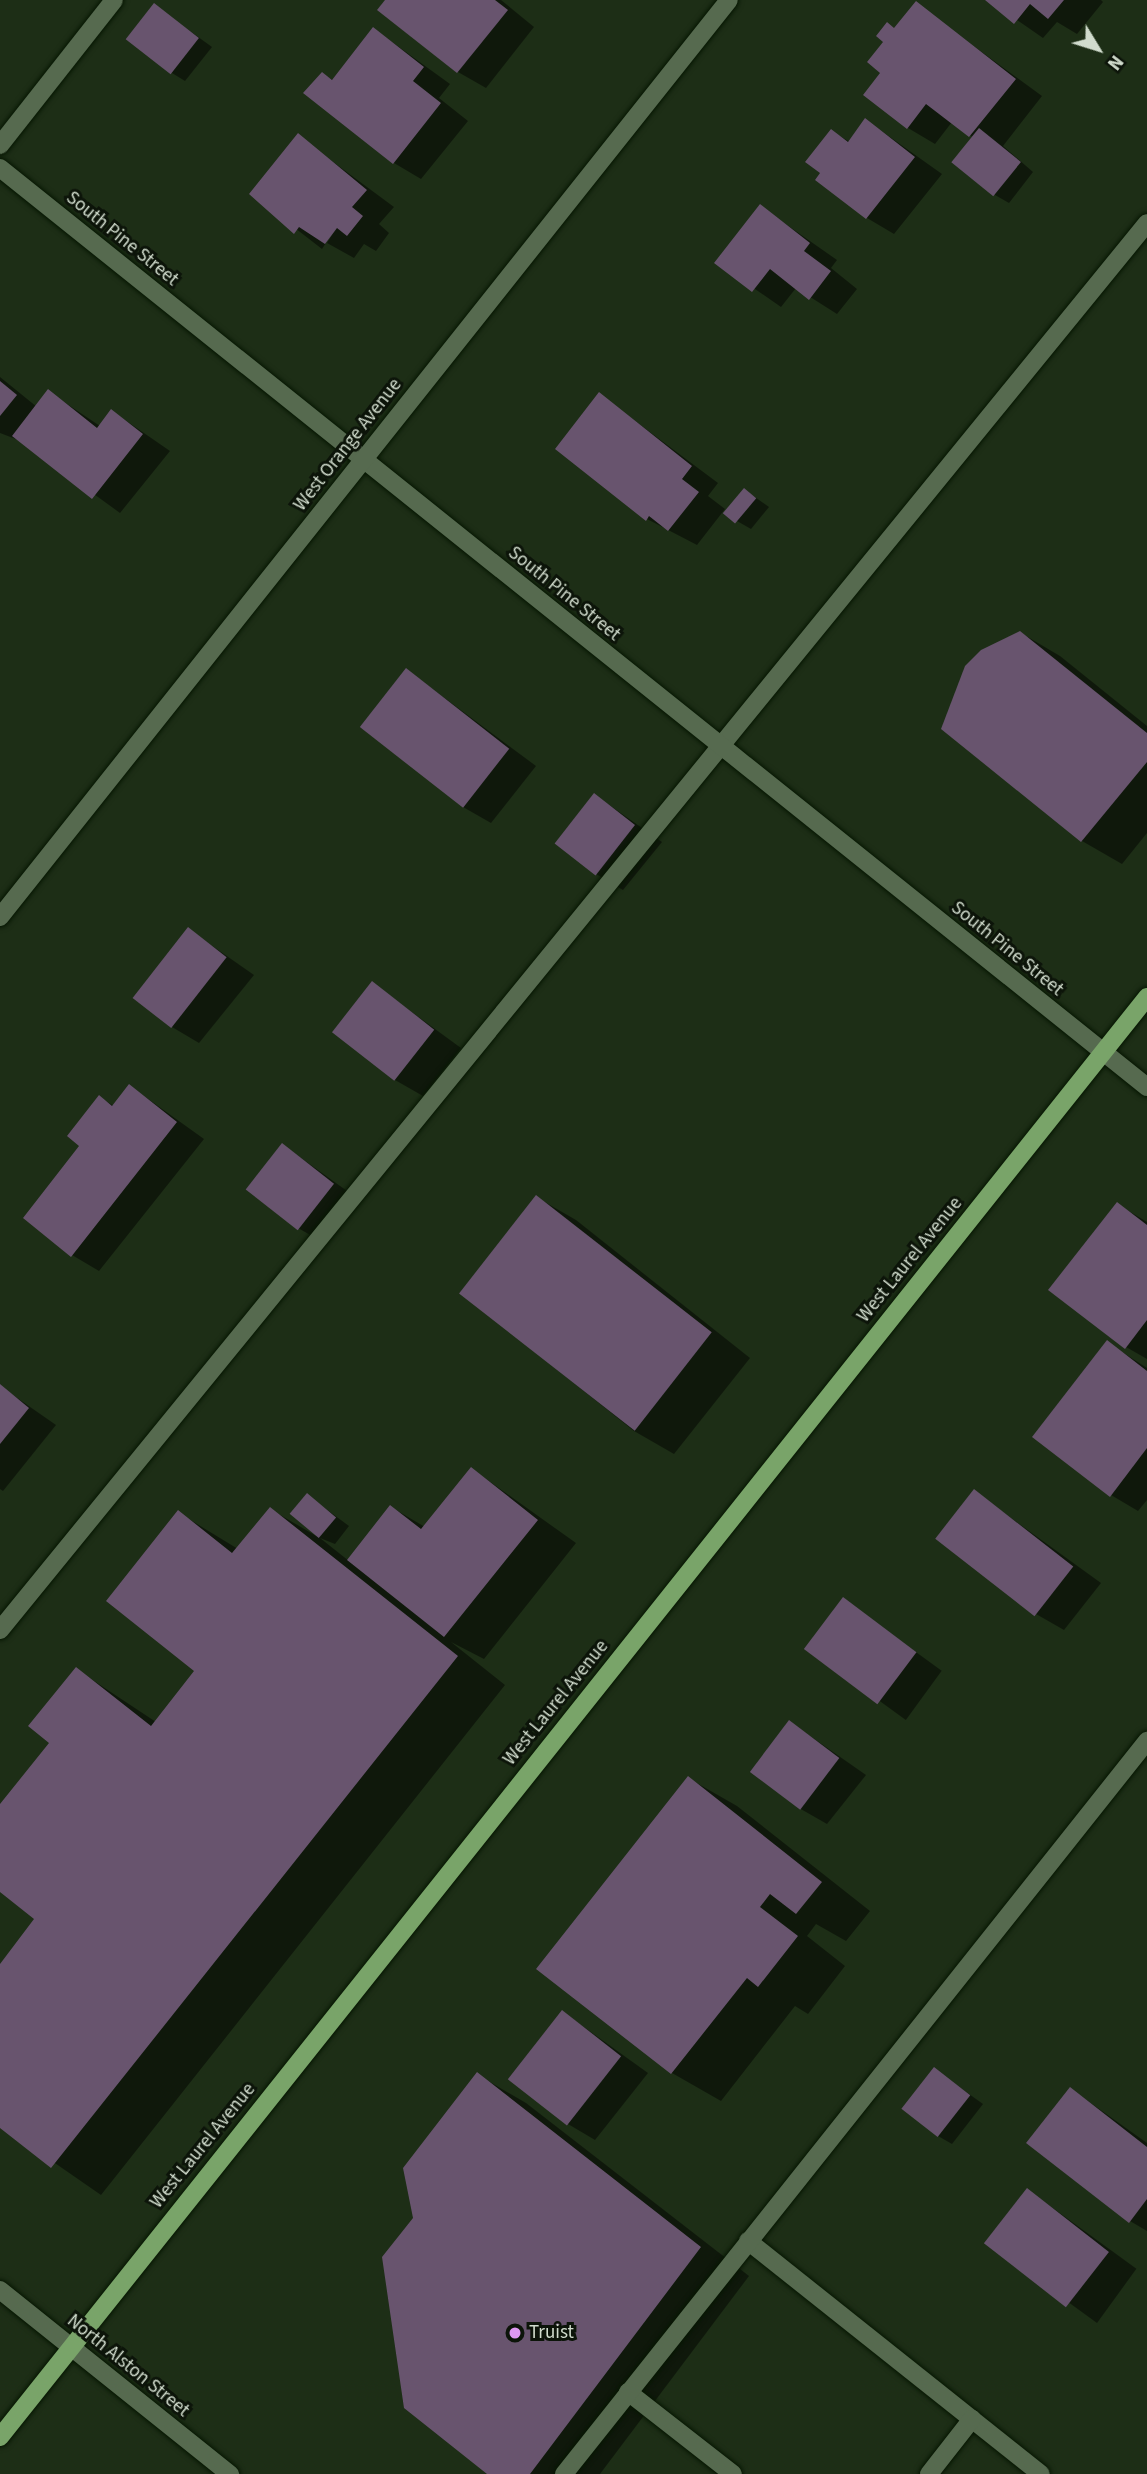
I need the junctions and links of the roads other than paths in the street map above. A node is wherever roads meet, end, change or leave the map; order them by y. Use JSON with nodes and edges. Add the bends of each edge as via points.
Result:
{"nodes":[{"id":1,"x":114,"y":0,"type":"edge"},
{"id":2,"x":729,"y":0,"type":"edge"},
{"id":3,"x":0,"y":145,"type":"edge"},
{"id":4,"x":0,"y":168,"type":"edge"},
{"id":5,"x":1147,"y":223,"type":"edge"},
{"id":6,"x":363,"y":458,"type":"junction"},
{"id":7,"x":721,"y":748,"type":"junction"},
{"id":8,"x":0,"y":917,"type":"edge"},
{"id":9,"x":1147,"y":997,"type":"edge"},
{"id":10,"x":1103,"y":1052,"type":"junction"},
{"id":11,"x":1147,"y":1087,"type":"edge"},
{"id":12,"x":0,"y":1630,"type":"edge"},
{"id":13,"x":1147,"y":1741,"type":"edge"},
{"id":14,"x":748,"y":2241,"type":"junction"},
{"id":15,"x":0,"y":2290,"type":"edge"},
{"id":16,"x":70,"y":2346,"type":"junction"},
{"id":17,"x":628,"y":2392,"type":"junction"},
{"id":18,"x":972,"y":2419,"type":"junction"},
{"id":19,"x":0,"y":2437,"type":"edge"},
{"id":20,"x":230,"y":2474,"type":"edge"},
{"id":21,"x":564,"y":2474,"type":"edge"},
{"id":22,"x":733,"y":2474,"type":"edge"},
{"id":23,"x":929,"y":2474,"type":"edge"},
{"id":24,"x":1041,"y":2474,"type":"edge"}],
"edges":[{"from":1,"to":3,"type":"street"},
{"from":2,"to":6,"type":"street","name":"West Orange Avenue"},
{"from":4,"to":6,"type":"street","name":"South Pine Street"},
{"from":5,"to":7,"type":"street"},
{"from":6,"to":7,"type":"street","name":"South Pine Street"},
{"from":6,"to":8,"type":"street","name":"West Orange Avenue"},
{"from":7,"to":10,"type":"street","name":"South Pine Street"},
{"from":7,"to":12,"type":"street"},
{"from":9,"to":10,"type":"main road","name":"West Laurel Avenue"},
{"from":10,"to":11,"type":"street","name":"South Pine Street"},
{"from":10,"to":16,"type":"main road","name":"West Laurel Avenue"},
{"from":13,"to":14,"type":"street"},
{"from":14,"to":17,"type":"street"},
{"from":14,"to":18,"type":"street"},
{"from":15,"to":16,"type":"street","name":"North Alston Street"},
{"from":16,"to":19,"type":"main road","name":"West Laurel Avenue"},
{"from":16,"to":20,"type":"street","name":"North Alston Street"},
{"from":17,"to":21,"type":"street"},
{"from":17,"to":22,"type":"street"},
{"from":18,"to":23,"type":"street"},
{"from":18,"to":24,"type":"street"}]}
